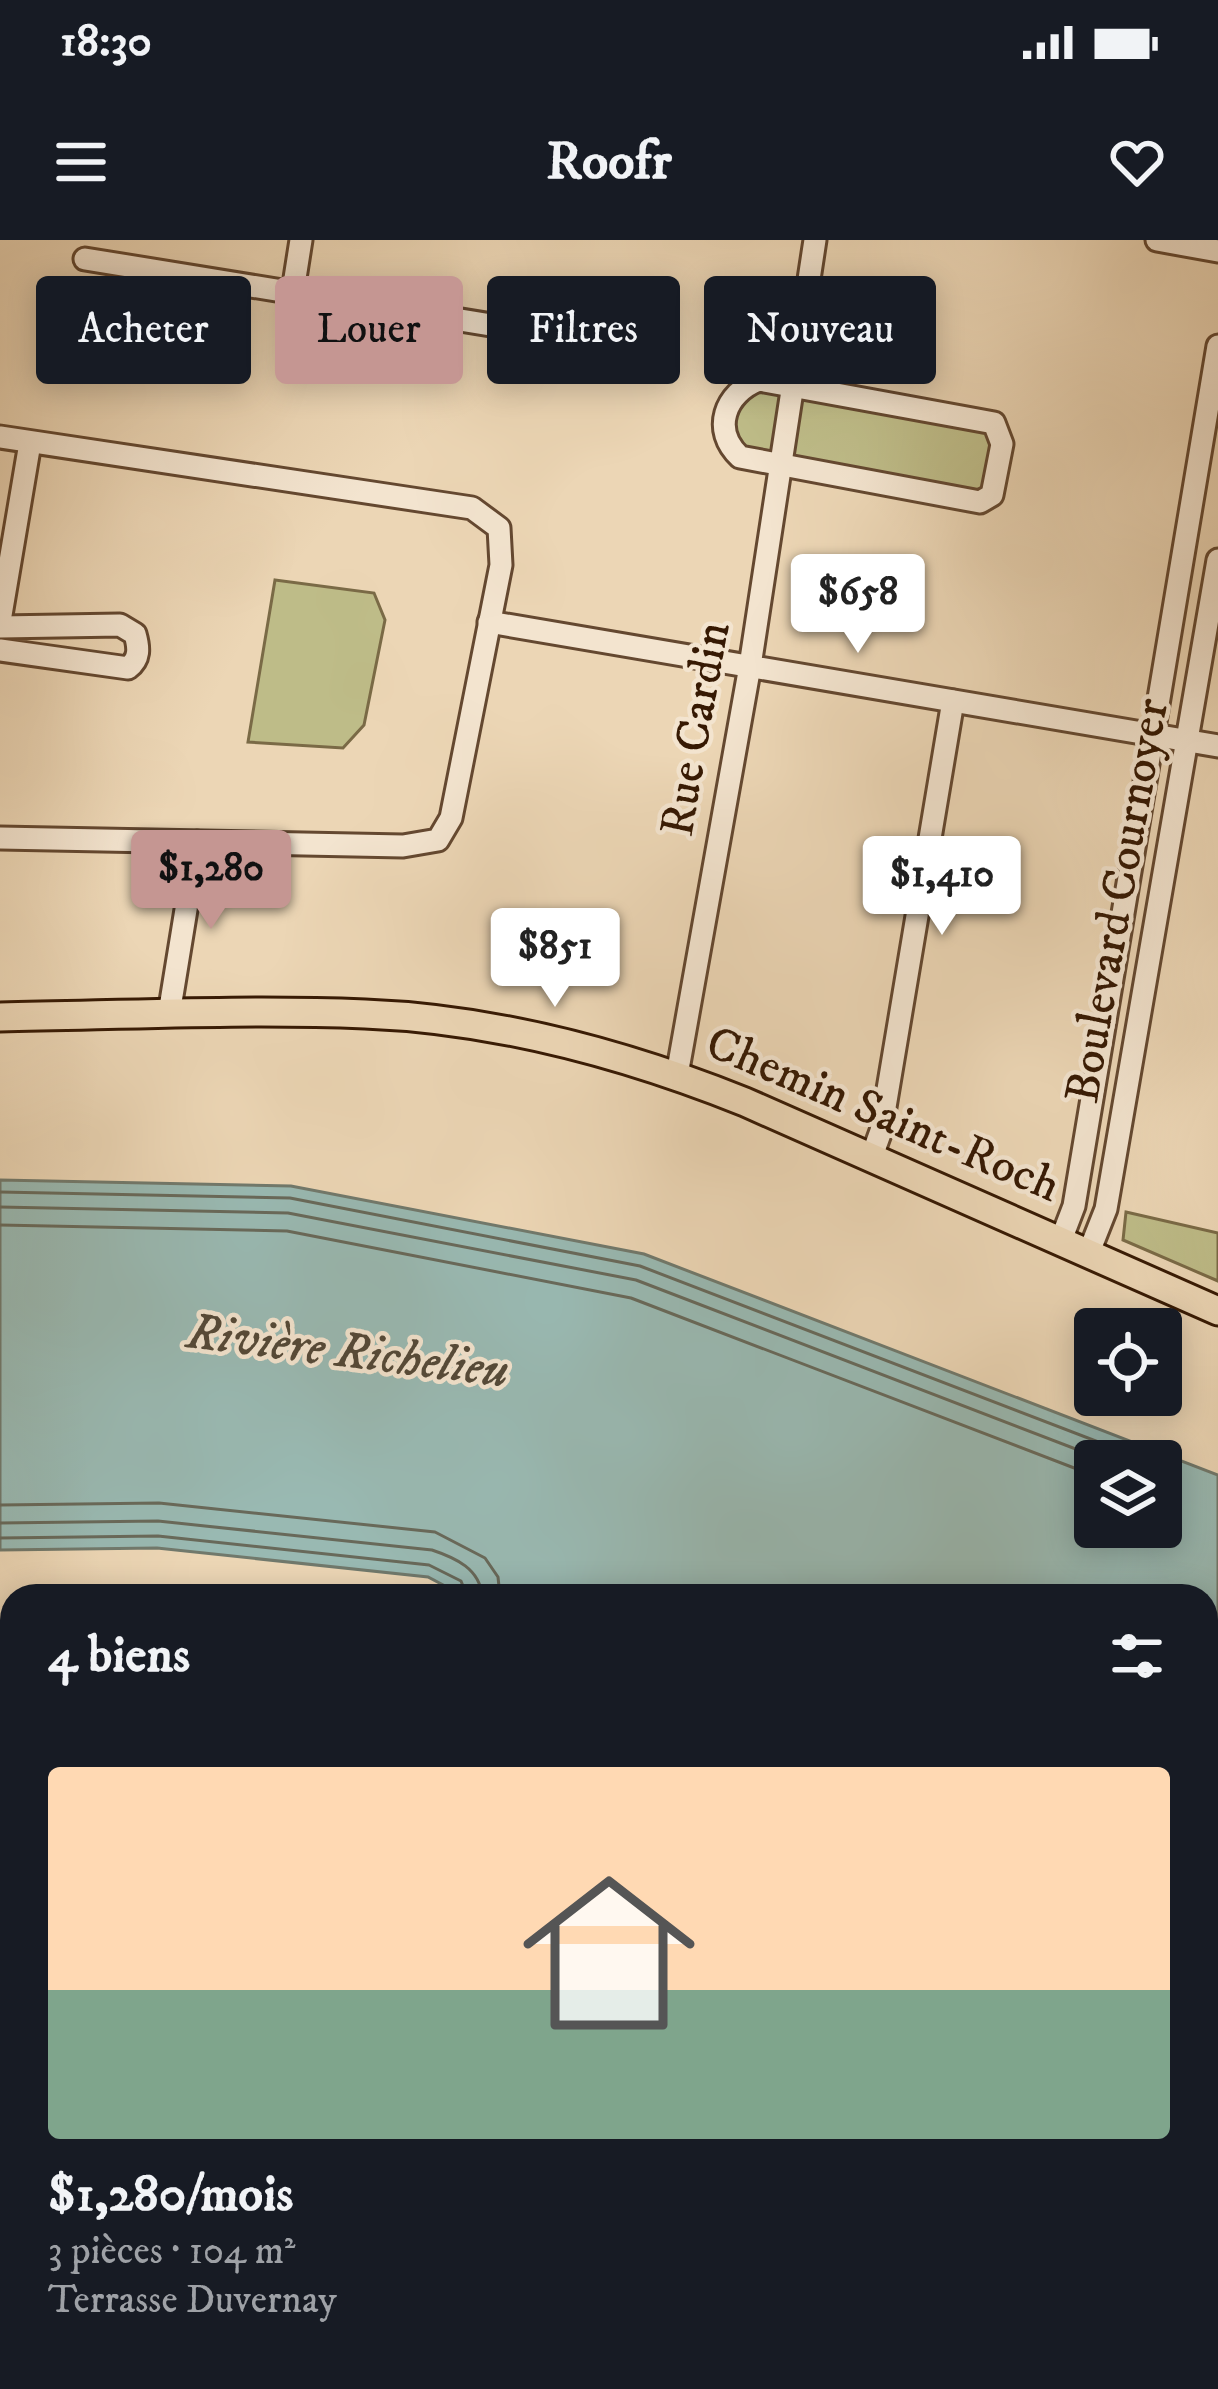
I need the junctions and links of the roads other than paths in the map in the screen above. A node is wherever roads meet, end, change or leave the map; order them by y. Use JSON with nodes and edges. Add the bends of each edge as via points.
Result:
{"nodes":[{"id":1,"x":301,"y":240,"type":"edge"},
{"id":2,"x":815,"y":240,"type":"edge"},
{"id":3,"x":1157,"y":240,"type":"edge"},
{"id":4,"x":1218,"y":250,"type":"edge"},
{"id":5,"x":85,"y":259,"type":"dead end"},
{"id":6,"x":295,"y":276,"type":"edge"},
{"id":7,"x":275,"y":288,"type":"edge"},
{"id":8,"x":1218,"y":346,"type":"edge"},
{"id":9,"x":794,"y":385,"type":"junction"},
{"id":10,"x":0,"y":437,"type":"edge"},
{"id":11,"x":30,"y":443,"type":"junction"},
{"id":12,"x":781,"y":466,"type":"junction"},
{"id":13,"x":1218,"y":560,"type":"edge"},
{"id":14,"x":489,"y":622,"type":"junction"},
{"id":15,"x":0,"y":624,"type":"edge"},
{"id":16,"x":0,"y":650,"type":"edge"},
{"id":17,"x":750,"y":666,"type":"junction"},
{"id":18,"x":953,"y":701,"type":"junction"},
{"id":19,"x":1154,"y":735,"type":"junction"},
{"id":20,"x":1189,"y":741,"type":"junction"},
{"id":21,"x":1218,"y":746,"type":"edge"},
{"id":22,"x":0,"y":838,"type":"edge"},
{"id":23,"x":196,"y":842,"type":"junction"},
{"id":24,"x":169,"y":1014,"type":"junction"},
{"id":25,"x":0,"y":1017,"type":"edge"},
{"id":26,"x":677,"y":1076,"type":"junction"},
{"id":27,"x":872,"y":1156,"type":"junction"},
{"id":28,"x":1061,"y":1240,"type":"junction"},
{"id":29,"x":1089,"y":1252,"type":"junction"},
{"id":30,"x":1218,"y":1312,"type":"edge"}],
"edges":[{"from":1,"to":6,"type":"street"},
{"from":2,"to":9,"type":"street","name":"Rue Cardin"},
{"from":3,"to":4,"type":"street"},
{"from":5,"to":7,"type":"street"},
{"from":8,"to":19,"type":"street","name":"Boulevard Cournoyer"},
{"from":9,"to":12,"type":"street","name":"Rue Cardin"},
{"from":9,"to":12,"type":"street","via":[[752,382],[724,416],[727,442],[740,457]]},
{"from":9,"to":12,"type":"street","via":[[994,423],[1001,444],[992,495],[980,502]]},
{"from":10,"to":11,"type":"street"},
{"from":11,"to":14,"type":"street","via":[[472,508],[499,527]]},
{"from":11,"to":15,"type":"street"},
{"from":12,"to":17,"type":"street","name":"Rue Cardin"},
{"from":13,"to":20,"type":"street","name":"Boulevard Cournoyer"},
{"from":14,"to":17,"type":"street"},
{"from":14,"to":23,"type":"street","via":[[451,818],[437,840]]},
{"from":15,"to":16,"type":"street","via":[[120,625],[139,646],[128,668]]},
{"from":17,"to":18,"type":"street"},
{"from":17,"to":26,"type":"street","name":"Rue Cardin"},
{"from":18,"to":19,"type":"street"},
{"from":18,"to":27,"type":"street"},
{"from":19,"to":20,"type":"street"},
{"from":19,"to":28,"type":"street","name":"Boulevard Cournoyer","via":[[1074,1206]]},
{"from":20,"to":21,"type":"street"},
{"from":20,"to":29,"type":"street","name":"Boulevard Cournoyer","via":[[1106,1209]]},
{"from":22,"to":23,"type":"street"},
{"from":23,"to":24,"type":"street"},
{"from":24,"to":25,"type":"main road","name":"Chemin Saint-Roch"},
{"from":24,"to":26,"type":"main road","name":"Chemin Saint-Roch","via":[[412,1018],[563,1043]]},
{"from":26,"to":27,"type":"main road","name":"Chemin Saint-Roch"},
{"from":27,"to":28,"type":"main road","name":"Chemin Saint-Roch"},
{"from":28,"to":29,"type":"main road","name":"Chemin Saint-Roch"},
{"from":29,"to":30,"type":"main road","name":"Chemin Saint-Roch"}]}
